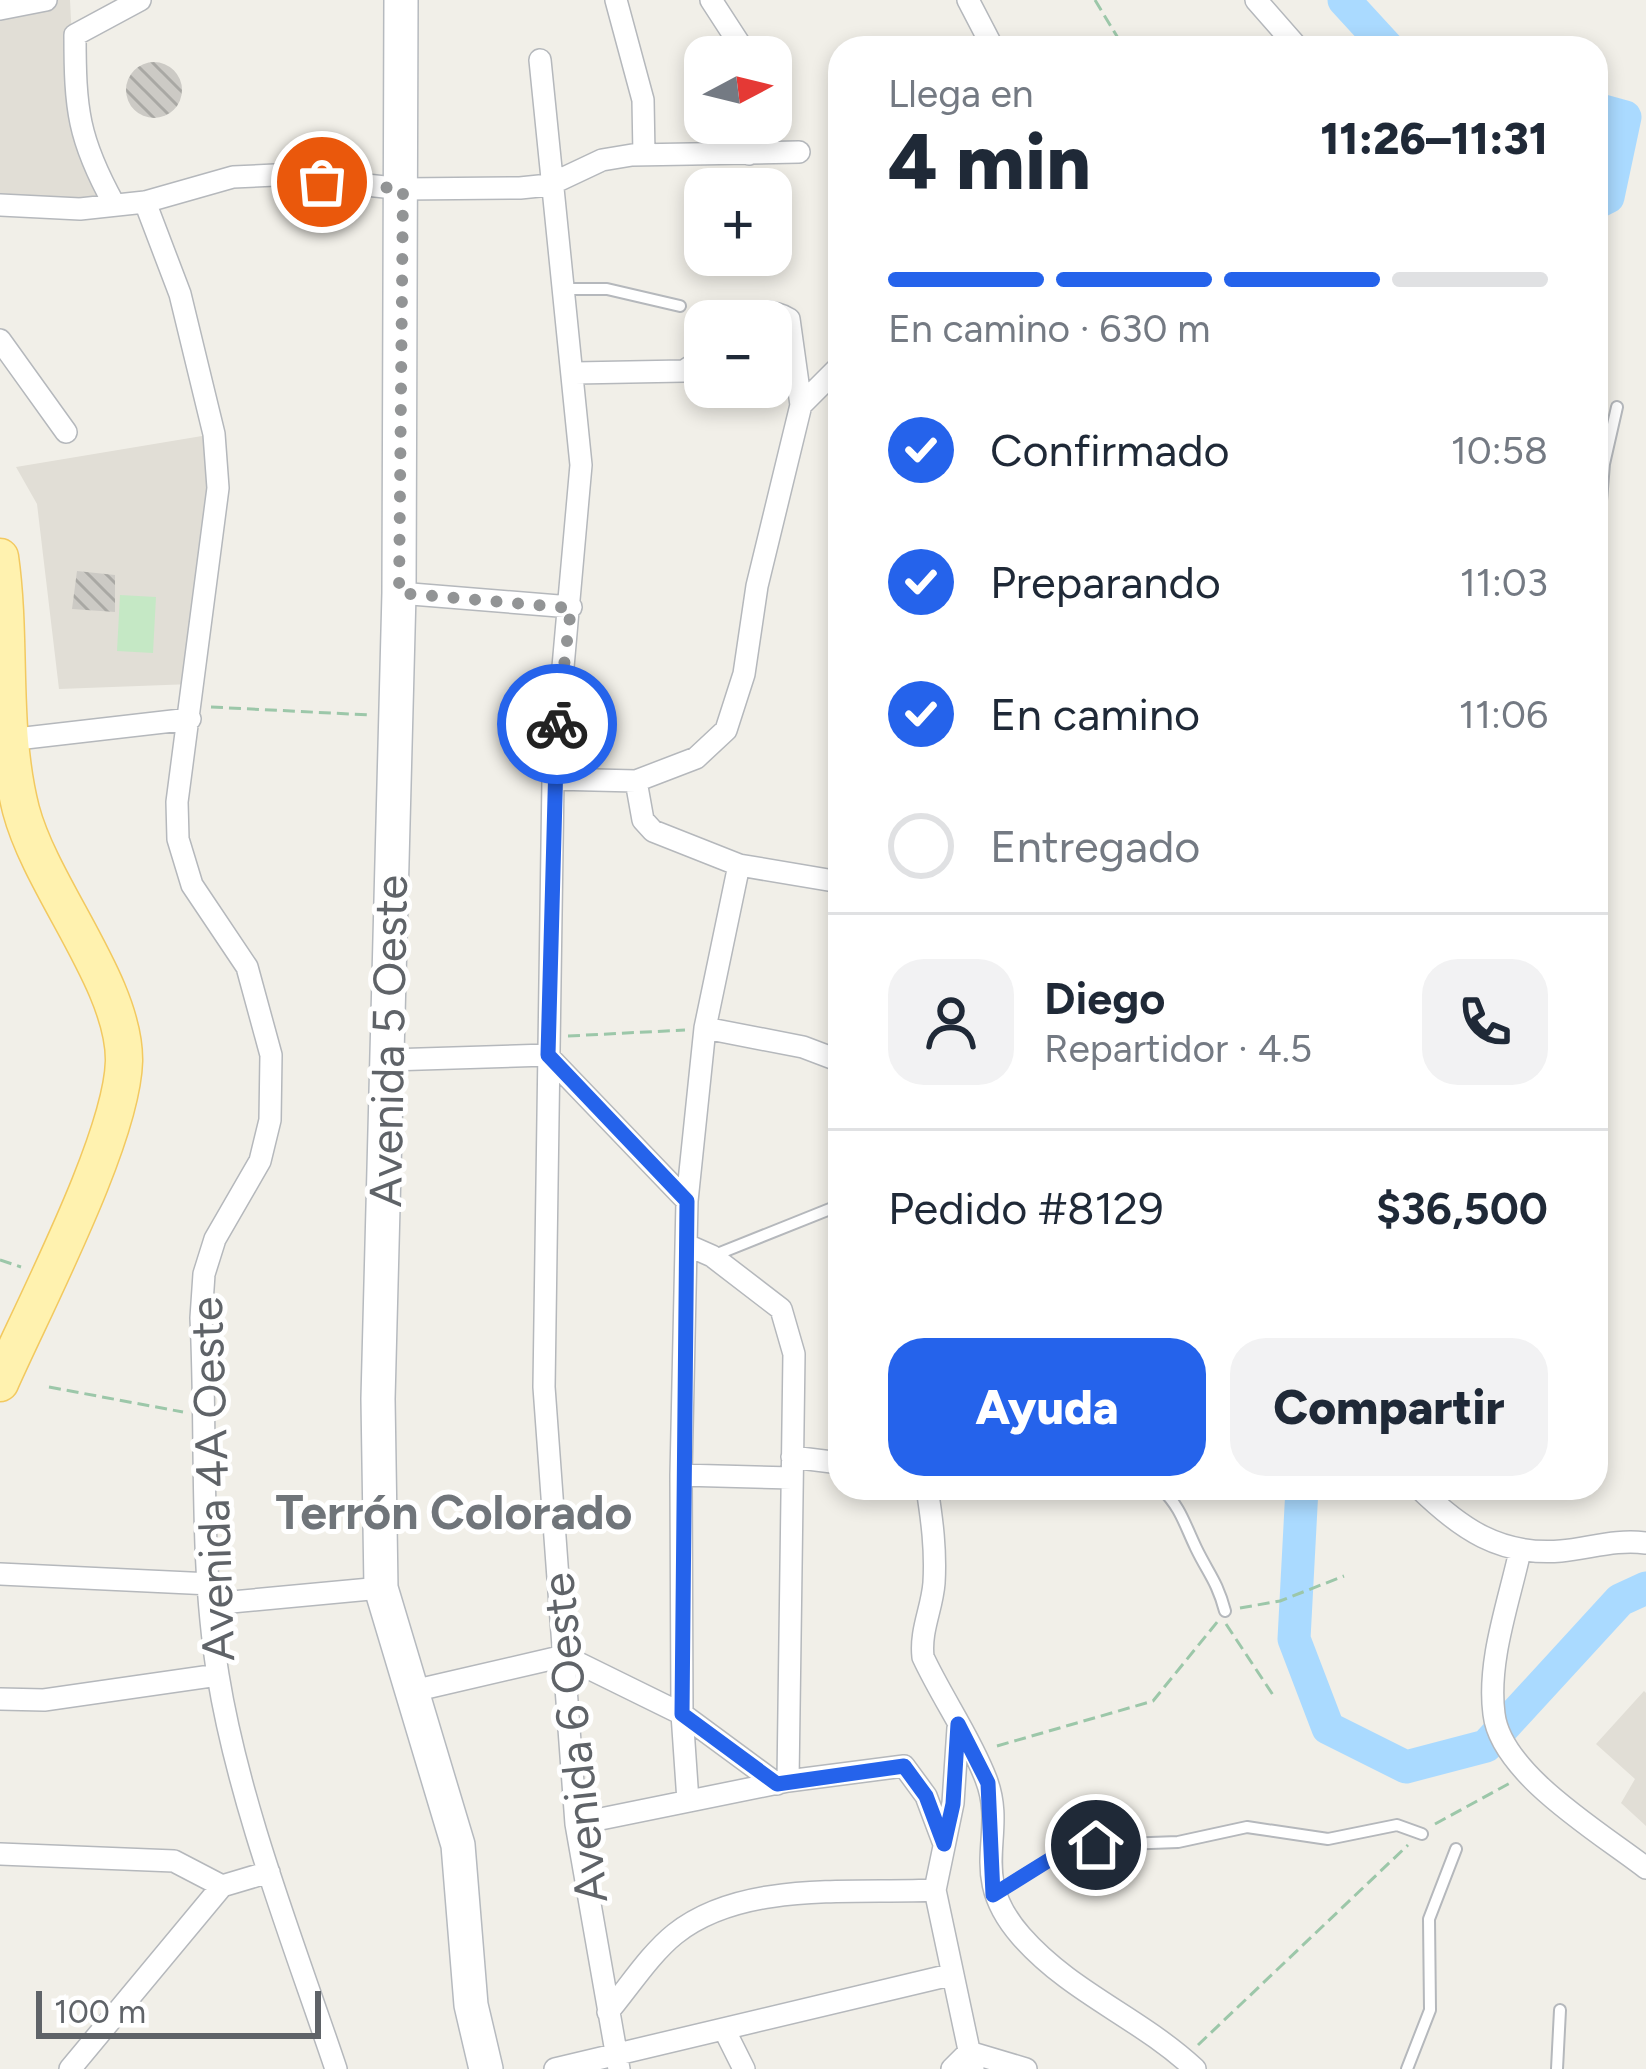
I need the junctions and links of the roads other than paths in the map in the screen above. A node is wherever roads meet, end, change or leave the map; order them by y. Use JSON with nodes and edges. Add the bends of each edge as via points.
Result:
{"nodes":[{"id":1,"x":46,"y":0,"type":"edge"},
{"id":2,"x":140,"y":0,"type":"edge"},
{"id":3,"x":400,"y":0,"type":"edge"},
{"id":4,"x":616,"y":0,"type":"edge"},
{"id":5,"x":711,"y":0,"type":"edge"},
{"id":6,"x":968,"y":0,"type":"edge"},
{"id":7,"x":1256,"y":0,"type":"edge"},
{"id":8,"x":0,"y":9,"type":"edge"},
{"id":9,"x":734,"y":36,"type":"edge"},
{"id":10,"x":987,"y":36,"type":"edge"},
{"id":11,"x":1288,"y":36,"type":"edge"},
{"id":12,"x":540,"y":60,"type":"dead end"},
{"id":13,"x":754,"y":144,"type":"edge"},
{"id":14,"x":799,"y":152,"type":"dead end"},
{"id":15,"x":748,"y":154,"type":"junction"},
{"id":16,"x":644,"y":155,"type":"junction"},
{"id":17,"x":549,"y":185,"type":"junction"},
{"id":18,"x":403,"y":189,"type":"junction"},
{"id":19,"x":145,"y":202,"type":"junction"},
{"id":20,"x":114,"y":204,"type":"junction"},
{"id":21,"x":0,"y":205,"type":"edge"},
{"id":22,"x":563,"y":290,"type":"junction"},
{"id":23,"x":680,"y":306,"type":"dead end"},
{"id":24,"x":0,"y":340,"type":"edge"},
{"id":25,"x":792,"y":341,"type":"edge"},
{"id":26,"x":684,"y":371,"type":"edge"},
{"id":27,"x":575,"y":373,"type":"junction"},
{"id":28,"x":828,"y":378,"type":"edge"},
{"id":29,"x":801,"y":406,"type":"junction"},
{"id":30,"x":1617,"y":406,"type":"dead end"},
{"id":31,"x":66,"y":432,"type":"dead end"},
{"id":32,"x":1608,"y":446,"type":"edge"},
{"id":33,"x":0,"y":557,"type":"edge"},
{"id":34,"x":399,"y":593,"type":"junction"},
{"id":35,"x":571,"y":608,"type":"junction"},
{"id":36,"x":191,"y":713,"type":"junction"},
{"id":37,"x":8,"y":740,"type":"junction"},
{"id":38,"x":553,"y":779,"type":"junction"},
{"id":39,"x":636,"y":782,"type":"junction"},
{"id":40,"x":739,"y":865,"type":"junction"},
{"id":41,"x":828,"y":880,"type":"edge"},
{"id":42,"x":705,"y":1028,"type":"junction"},
{"id":43,"x":548,"y":1046,"type":"junction"},
{"id":44,"x":828,"y":1056,"type":"edge"},
{"id":45,"x":389,"y":1060,"type":"junction"},
{"id":46,"x":687,"y":1201,"type":"junction"},
{"id":47,"x":828,"y":1210,"type":"edge"},
{"id":48,"x":687,"y":1245,"type":"junction"},
{"id":49,"x":712,"y":1256,"type":"junction"},
{"id":50,"x":0,"y":1383,"type":"edge"},
{"id":51,"x":828,"y":1464,"type":"edge"},
{"id":52,"x":792,"y":1467,"type":"junction"},
{"id":53,"x":681,"y":1475,"type":"junction"},
{"id":54,"x":929,"y":1500,"type":"edge"},
{"id":55,"x":1173,"y":1500,"type":"edge"},
{"id":56,"x":1434,"y":1500,"type":"edge"},
{"id":57,"x":1646,"y":1543,"type":"edge"},
{"id":58,"x":1520,"y":1551,"type":"junction"},
{"id":59,"x":0,"y":1574,"type":"edge"},
{"id":60,"x":381,"y":1588,"type":"junction"},
{"id":61,"x":211,"y":1594,"type":"junction"},
{"id":62,"x":1223,"y":1614,"type":"road end"},
{"id":63,"x":564,"y":1656,"type":"junction"},
{"id":64,"x":218,"y":1675,"type":"junction"},
{"id":65,"x":413,"y":1690,"type":"junction"},
{"id":66,"x":0,"y":1699,"type":"edge"},
{"id":67,"x":682,"y":1714,"type":"junction"},
{"id":68,"x":958,"y":1724,"type":"junction"},
{"id":69,"x":782,"y":1783,"type":"junction"},
{"id":70,"x":688,"y":1801,"type":"junction"},
{"id":71,"x":575,"y":1824,"type":"junction"},
{"id":72,"x":1422,"y":1834,"type":"road end"},
{"id":73,"x":944,"y":1844,"type":"junction"},
{"id":74,"x":1456,"y":1849,"type":"dead end"},
{"id":75,"x":0,"y":1854,"type":"edge"},
{"id":76,"x":1646,"y":1868,"type":"edge"},
{"id":77,"x":269,"y":1872,"type":"junction"},
{"id":78,"x":222,"y":1886,"type":"junction"},
{"id":79,"x":935,"y":1890,"type":"junction"},
{"id":80,"x":993,"y":1895,"type":"junction"},
{"id":81,"x":950,"y":1975,"type":"junction"},
{"id":82,"x":1560,"y":2010,"type":"dead end"},
{"id":83,"x":608,"y":2012,"type":"junction"},
{"id":84,"x":724,"y":2029,"type":"junction"},
{"id":85,"x":971,"y":2060,"type":"edge"},
{"id":86,"x":617,"y":2062,"type":"edge"},
{"id":87,"x":1189,"y":2064,"type":"edge"},
{"id":88,"x":70,"y":2069,"type":"edge"},
{"id":89,"x":336,"y":2069,"type":"edge"},
{"id":90,"x":486,"y":2069,"type":"edge"},
{"id":91,"x":555,"y":2069,"type":"edge"},
{"id":92,"x":744,"y":2069,"type":"edge"},
{"id":93,"x":952,"y":2069,"type":"edge"},
{"id":94,"x":1026,"y":2069,"type":"edge"},
{"id":95,"x":1407,"y":2069,"type":"edge"},
{"id":96,"x":1557,"y":2069,"type":"edge"}],
"edges":[{"from":1,"to":8,"type":"street"},
{"from":2,"to":20,"type":"street","via":[[75,35],[85,152]]},
{"from":3,"to":18,"type":"street","name":"Avenida 5 Oeste"},
{"from":4,"to":16,"type":"street","via":[[643,100]]},
{"from":5,"to":9,"type":"street"},
{"from":6,"to":10,"type":"street"},
{"from":7,"to":11,"type":"street"},
{"from":12,"to":17,"type":"street","name":"Avenida 6 Oeste"},
{"from":13,"to":15,"type":"street"},
{"from":14,"to":15,"type":"street"},
{"from":15,"to":16,"type":"street"},
{"from":16,"to":17,"type":"street","via":[[602,160]]},
{"from":17,"to":18,"type":"street"},
{"from":17,"to":22,"type":"street","name":"Avenida 6 Oeste"},
{"from":18,"to":19,"type":"street","via":[[233,177]]},
{"from":18,"to":34,"type":"street","name":"Avenida 5 Oeste"},
{"from":19,"to":20,"type":"street"},
{"from":19,"to":36,"type":"street","name":"Avenida 4A Oeste","via":[[180,294],[214,434],[218,488]]},
{"from":20,"to":21,"type":"street"},
{"from":22,"to":23,"type":"lane","via":[[607,289]]},
{"from":22,"to":27,"type":"street","name":"Avenida 6 Oeste"},
{"from":24,"to":31,"type":"street"},
{"from":25,"to":29,"type":"street"},
{"from":26,"to":27,"type":"street"},
{"from":27,"to":35,"type":"street","name":"Avenida 6 Oeste","via":[[581,465]]},
{"from":28,"to":29,"type":"street"},
{"from":29,"to":39,"type":"street","via":[[726,730],[696,758]]},
{"from":30,"to":32,"type":"lane"},
{"from":33,"to":37,"type":"main road"},
{"from":34,"to":35,"type":"street"},
{"from":34,"to":45,"type":"street","name":"Avenida 5 Oeste"},
{"from":35,"to":38,"type":"street","name":"Avenida 6 Oeste"},
{"from":36,"to":37,"type":"street"},
{"from":36,"to":61,"type":"street","name":"Avenida 4A Oeste","via":[[178,838],[192,885],[247,967],[271,1054],[271,1120],[260,1161],[204,1274]]},
{"from":37,"to":50,"type":"main road","via":[[29,836],[113,1006],[124,1062],[98,1156]]},
{"from":38,"to":39,"type":"street"},
{"from":38,"to":43,"type":"street","name":"Avenida 6 Oeste"},
{"from":39,"to":40,"type":"street","via":[[652,831]]},
{"from":40,"to":41,"type":"street"},
{"from":40,"to":42,"type":"street"},
{"from":42,"to":44,"type":"street"},
{"from":42,"to":46,"type":"street"},
{"from":43,"to":45,"type":"street"},
{"from":43,"to":46,"type":"street"},
{"from":43,"to":63,"type":"street","name":"Avenida 6 Oeste","via":[[544,1387]]},
{"from":45,"to":60,"type":"street","name":"Avenida 5 Oeste"},
{"from":46,"to":48,"type":"street"},
{"from":47,"to":49,"type":"lane"},
{"from":48,"to":49,"type":"street"},
{"from":48,"to":53,"type":"street"},
{"from":49,"to":52,"type":"street","via":[[781,1309],[794,1354]]},
{"from":51,"to":52,"type":"street"},
{"from":52,"to":53,"type":"street"},
{"from":52,"to":69,"type":"street"},
{"from":53,"to":67,"type":"street"},
{"from":54,"to":68,"type":"street","via":[[934,1588],[923,1657]]},
{"from":55,"to":62,"type":"lane","via":[[1214,1574]]},
{"from":56,"to":58,"type":"street","via":[[1482,1540]]},
{"from":57,"to":58,"type":"street"},
{"from":58,"to":76,"type":"street","via":[[1496,1663],[1496,1725],[1524,1770]]},
{"from":59,"to":61,"type":"street"},
{"from":60,"to":61,"type":"street"},
{"from":60,"to":65,"type":"street","name":"Avenida 5 Oeste"},
{"from":61,"to":64,"type":"street","name":"Avenida 4A Oeste"},
{"from":63,"to":65,"type":"street"},
{"from":63,"to":67,"type":"street"},
{"from":63,"to":71,"type":"street","name":"Avenida 6 Oeste"},
{"from":64,"to":66,"type":"street"},
{"from":64,"to":77,"type":"street","name":"Avenida 4A Oeste"},
{"from":65,"to":90,"type":"street","name":"Avenida 5 Oeste","via":[[458,1845],[471,2005]]},
{"from":67,"to":69,"type":"street"},
{"from":67,"to":70,"type":"street"},
{"from":68,"to":73,"type":"street"},
{"from":68,"to":80,"type":"street","via":[[988,1783]]},
{"from":69,"to":70,"type":"street"},
{"from":69,"to":73,"type":"street","via":[[904,1766]]},
{"from":70,"to":71,"type":"street"},
{"from":71,"to":83,"type":"street","name":"Avenida 6 Oeste"},
{"from":72,"to":80,"type":"lane","via":[[1396,1825],[1297,1838],[1246,1827],[1178,1842],[1096,1845],[1062,1852]]},
{"from":73,"to":79,"type":"street"},
{"from":74,"to":95,"type":"lane","via":[[1429,1919],[1430,2009]]},
{"from":75,"to":78,"type":"street","via":[[174,1861]]},
{"from":77,"to":78,"type":"street"},
{"from":77,"to":89,"type":"street","name":"Avenida 4A Oeste"},
{"from":78,"to":88,"type":"street"},
{"from":79,"to":81,"type":"street"},
{"from":79,"to":83,"type":"street","via":[[762,1898],[709,1914],[674,1935]]},
{"from":80,"to":87,"type":"street","via":[[1064,1980],[1154,2031]]},
{"from":81,"to":84,"type":"street"},
{"from":81,"to":85,"type":"street"},
{"from":82,"to":96,"type":"lane"},
{"from":83,"to":86,"type":"street","name":"Avenida 6 Oeste"},
{"from":84,"to":86,"type":"street"},
{"from":84,"to":92,"type":"street"},
{"from":85,"to":93,"type":"street"},
{"from":85,"to":94,"type":"street"},
{"from":86,"to":91,"type":"street"}]}
